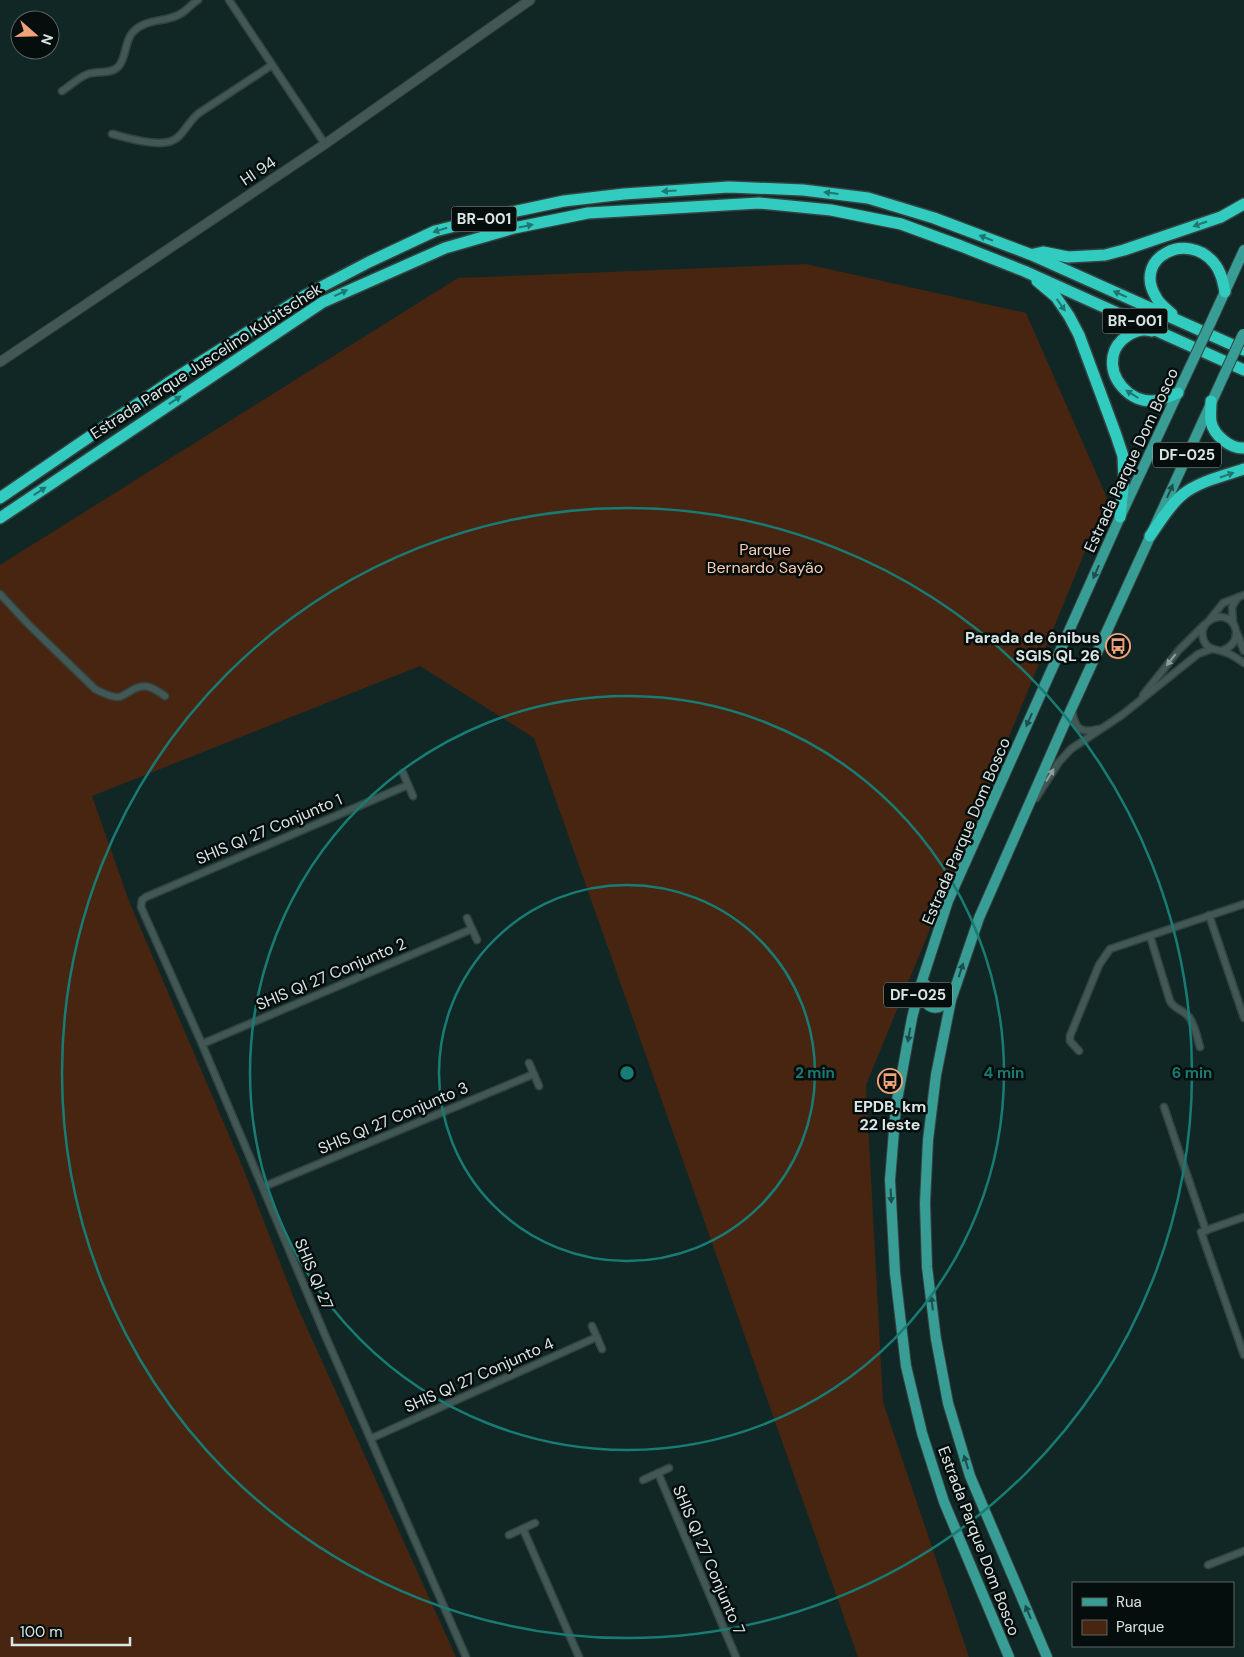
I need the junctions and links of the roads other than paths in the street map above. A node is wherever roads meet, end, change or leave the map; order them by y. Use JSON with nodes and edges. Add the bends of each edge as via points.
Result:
{"nodes":[{"id":1,"x":198,"y":0,"type":"edge"},
{"id":2,"x":229,"y":0,"type":"edge"},
{"id":3,"x":530,"y":0,"type":"edge"},
{"id":4,"x":272,"y":65,"type":"junction"},
{"id":5,"x":62,"y":91,"type":"dead end"},
{"id":6,"x":112,"y":134,"type":"dead end"},
{"id":7,"x":325,"y":144,"type":"junction"},
{"id":8,"x":1244,"y":204,"type":"edge"},
{"id":9,"x":1244,"y":250,"type":"edge"},
{"id":10,"x":1032,"y":255,"type":"junction"},
{"id":11,"x":1026,"y":272,"type":"junction"},
{"id":12,"x":1225,"y":292,"type":"junction"},
{"id":13,"x":1179,"y":320,"type":"junction"},
{"id":14,"x":1244,"y":332,"type":"edge"},
{"id":15,"x":1166,"y":335,"type":"junction"},
{"id":16,"x":1244,"y":350,"type":"edge"},
{"id":17,"x":0,"y":362,"type":"edge"},
{"id":18,"x":1244,"y":370,"type":"edge"},
{"id":19,"x":1178,"y":393,"type":"junction"},
{"id":20,"x":1211,"y":401,"type":"junction"},
{"id":21,"x":1244,"y":448,"type":"edge"},
{"id":22,"x":1244,"y":469,"type":"edge"},
{"id":23,"x":0,"y":498,"type":"edge"},
{"id":24,"x":1120,"y":516,"type":"junction"},
{"id":25,"x":0,"y":518,"type":"edge"},
{"id":26,"x":1150,"y":536,"type":"junction"},
{"id":27,"x":0,"y":594,"type":"edge"},
{"id":28,"x":1241,"y":596,"type":"edge"},
{"id":29,"x":1211,"y":618,"type":"junction"},
{"id":30,"x":1204,"y":624,"type":"junction"},
{"id":31,"x":1234,"y":626,"type":"junction"},
{"id":32,"x":1212,"y":649,"type":"junction"},
{"id":33,"x":1244,"y":650,"type":"edge"},
{"id":34,"x":1221,"y":651,"type":"junction"},
{"id":35,"x":1244,"y":663,"type":"edge"},
{"id":36,"x":165,"y":696,"type":"dead end"},
{"id":37,"x":1138,"y":702,"type":"junction"},
{"id":38,"x":1071,"y":708,"type":"junction"},
{"id":39,"x":1102,"y":728,"type":"junction"},
{"id":40,"x":403,"y":774,"type":"dead end"},
{"id":41,"x":408,"y":785,"type":"junction"},
{"id":42,"x":413,"y":796,"type":"dead end"},
{"id":43,"x":1016,"y":831,"type":"junction"},
{"id":44,"x":142,"y":900,"type":"joint"},
{"id":45,"x":1244,"y":904,"type":"edge"},
{"id":46,"x":1209,"y":915,"type":"junction"},
{"id":47,"x":467,"y":918,"type":"dead end"},
{"id":48,"x":472,"y":929,"type":"junction"},
{"id":49,"x":1150,"y":936,"type":"junction"},
{"id":50,"x":477,"y":940,"type":"dead end"},
{"id":51,"x":930,"y":956,"type":"junction"},
{"id":52,"x":951,"y":1000,"type":"junction"},
{"id":53,"x":1244,"y":1018,"type":"edge"},
{"id":54,"x":202,"y":1044,"type":"junction"},
{"id":55,"x":1200,"y":1047,"type":"dead end"},
{"id":56,"x":1079,"y":1052,"type":"dead end"},
{"id":57,"x":529,"y":1063,"type":"dead end"},
{"id":58,"x":534,"y":1074,"type":"junction"},
{"id":59,"x":539,"y":1086,"type":"dead end"},
{"id":60,"x":1164,"y":1106,"type":"dead end"},
{"id":61,"x":263,"y":1188,"type":"junction"},
{"id":62,"x":1244,"y":1217,"type":"edge"},
{"id":63,"x":1203,"y":1232,"type":"junction"},
{"id":64,"x":592,"y":1326,"type":"dead end"},
{"id":65,"x":597,"y":1337,"type":"junction"},
{"id":66,"x":602,"y":1349,"type":"dead end"},
{"id":67,"x":1244,"y":1355,"type":"edge"},
{"id":68,"x":372,"y":1438,"type":"junction"},
{"id":69,"x":669,"y":1468,"type":"dead end"},
{"id":70,"x":658,"y":1473,"type":"junction"},
{"id":71,"x":643,"y":1480,"type":"dead end"},
{"id":72,"x":535,"y":1523,"type":"dead end"},
{"id":73,"x":522,"y":1529,"type":"junction"},
{"id":74,"x":509,"y":1535,"type":"dead end"},
{"id":75,"x":1244,"y":1551,"type":"edge"},
{"id":76,"x":1208,"y":1565,"type":"dead end"},
{"id":77,"x":466,"y":1657,"type":"edge"},
{"id":78,"x":579,"y":1657,"type":"edge"},
{"id":79,"x":736,"y":1657,"type":"edge"},
{"id":80,"x":1009,"y":1657,"type":"edge"},
{"id":81,"x":1047,"y":1657,"type":"edge"}],
"edges":[{"from":1,"to":5,"type":"street","via":[[175,17],[145,23],[132,32],[122,61],[114,70],[86,75]]},
{"from":2,"to":4,"type":"street"},
{"from":3,"to":7,"type":"street","name":"HI 94"},
{"from":4,"to":6,"type":"street","via":[[199,113],[171,142],[162,144]]},
{"from":4,"to":7,"type":"street"},
{"from":7,"to":17,"type":"street","name":"HI 94"},
{"from":8,"to":10,"type":"highway","one_way":true,"via":[[1221,217],[1105,255],[1068,257],[1039,252]]},
{"from":9,"to":12,"type":"main road","name":"Estrada Parque Dom Bosco","number":"DF-025"},
{"from":13,"to":10,"type":"highway","name":"Estrada Parque Juscelino Kubitschek","number":"BR-001","one_way":true},
{"from":10,"to":23,"type":"highway","name":"Estrada Parque Juscelino Kubitschek","number":"BR-001","one_way":true,"via":[[934,218],[868,198],[803,190],[728,187],[624,194],[564,201],[503,214],[435,231],[306,295],[168,382]]},
{"from":11,"to":15,"type":"highway","name":"Estrada Parque Juscelino Kubitschek","number":"BR-001"},
{"from":11,"to":24,"type":"highway","one_way":true,"via":[[1056,297],[1079,335],[1123,456]]},
{"from":25,"to":11,"type":"highway","name":"Estrada Parque Juscelino Kubitschek","number":"BR-001","one_way":true,"via":[[323,302],[445,248],[514,228],[588,213],[759,204],[804,207],[901,224]]},
{"from":12,"to":13,"type":"highway","via":[[1214,263],[1202,253],[1187,249],[1169,250],[1156,261],[1150,275],[1156,299]]},
{"from":12,"to":19,"type":"main road","name":"Estrada Parque Dom Bosco","number":"DF-025","bridge":true},
{"from":13,"to":16,"type":"highway","name":"Estrada Parque Juscelino Kubitschek","number":"BR-001"},
{"from":14,"to":20,"type":"main road","name":"Estrada Parque Dom Bosco","number":"DF-025","bridge":true},
{"from":15,"to":18,"type":"highway","name":"Estrada Parque Juscelino Kubitschek","number":"BR-001"},
{"from":19,"to":15,"type":"highway","one_way":true,"via":[[1161,400],[1140,399],[1120,386],[1114,374],[1113,356],[1120,342],[1134,332],[1146,329]]},
{"from":19,"to":24,"type":"main road","name":"Estrada Parque Dom Bosco","number":"DF-025"},
{"from":20,"to":21,"type":"highway","via":[[1212,423],[1218,434],[1227,444]]},
{"from":26,"to":20,"type":"main road","name":"Estrada Parque Dom Bosco","number":"DF-025","one_way":true},
{"from":26,"to":22,"type":"highway","one_way":true,"via":[[1182,495],[1199,485]]},
{"from":24,"to":51,"type":"main road","name":"Estrada Parque Dom Bosco","number":"DF-025","one_way":true,"via":[[948,902]]},
{"from":26,"to":38,"type":"main road","name":"Estrada Parque Dom Bosco","number":"DF-025"},
{"from":27,"to":36,"type":"street","via":[[95,689],[117,697],[136,687],[146,686]]},
{"from":28,"to":29,"type":"street","via":[[1223,602]]},
{"from":28,"to":31,"type":"street","via":[[1232,607]]},
{"from":29,"to":30,"type":"street"},
{"from":29,"to":31,"type":"street","via":[[1223,617]]},
{"from":30,"to":32,"type":"street","via":[[1203,639]]},
{"from":30,"to":37,"type":"street","one_way":true},
{"from":31,"to":33,"type":"street"},
{"from":31,"to":34,"type":"street","via":[[1234,643]]},
{"from":32,"to":34,"type":"street"},
{"from":32,"to":37,"type":"street","via":[[1194,658]]},
{"from":34,"to":35,"type":"street"},
{"from":37,"to":39,"type":"street"},
{"from":38,"to":39,"type":"street","via":[[1078,728],[1085,731]]},
{"from":38,"to":43,"type":"main road","name":"Estrada Parque Dom Bosco","number":"DF-025"},
{"from":43,"to":39,"type":"street","one_way":true,"via":[[1059,762],[1071,749]]},
{"from":40,"to":41,"type":"street"},
{"from":41,"to":42,"type":"street"},
{"from":41,"to":44,"type":"street","name":"SHIS QI 27 Conjunto 1"},
{"from":52,"to":43,"type":"main road","name":"Estrada Parque Dom Bosco","number":"DF-025","one_way":true,"via":[[978,918]]},
{"from":44,"to":54,"type":"street","name":"SHIS QI 27","via":[[141,909]]},
{"from":45,"to":46,"type":"street"},
{"from":46,"to":49,"type":"street"},
{"from":46,"to":53,"type":"street"},
{"from":47,"to":48,"type":"street"},
{"from":48,"to":50,"type":"street"},
{"from":48,"to":54,"type":"street","name":"SHIS QI 27 Conjunto 2"},
{"from":49,"to":55,"type":"street","via":[[1170,1001],[1173,1007],[1190,1018]]},
{"from":49,"to":56,"type":"street","via":[[1110,949],[1099,965],[1070,1036]]},
{"from":51,"to":52,"type":"main road","via":[[924,999],[933,1008],[940,1008]]},
{"from":51,"to":80,"type":"main road","name":"Estrada Parque Dom Bosco","number":"DF-025","one_way":true,"via":[[910,1028],[896,1106],[890,1180],[906,1366],[922,1433],[944,1502]]},
{"from":81,"to":52,"type":"main road","name":"Estrada Parque Dom Bosco","number":"DF-025","one_way":true,"via":[[970,1476],[948,1403],[936,1339],[925,1203],[936,1075]]},
{"from":54,"to":61,"type":"street","name":"SHIS QI 27"},
{"from":57,"to":58,"type":"street"},
{"from":58,"to":59,"type":"street"},
{"from":58,"to":61,"type":"street","name":"SHIS QI 27 Conjunto 3"},
{"from":60,"to":63,"type":"street"},
{"from":61,"to":68,"type":"street","name":"SHIS QI 27"},
{"from":62,"to":63,"type":"street"},
{"from":63,"to":67,"type":"street"},
{"from":64,"to":65,"type":"street"},
{"from":65,"to":66,"type":"street"},
{"from":65,"to":68,"type":"street","name":"SHIS QI 27 Conjunto 4"},
{"from":68,"to":77,"type":"street","name":"SHIS QI 27"},
{"from":69,"to":70,"type":"street"},
{"from":70,"to":71,"type":"street"},
{"from":70,"to":79,"type":"street","name":"SHIS QI 27 Conjunto 7"},
{"from":72,"to":73,"type":"street"},
{"from":73,"to":74,"type":"street"},
{"from":73,"to":78,"type":"street"},
{"from":75,"to":76,"type":"street"}]}
